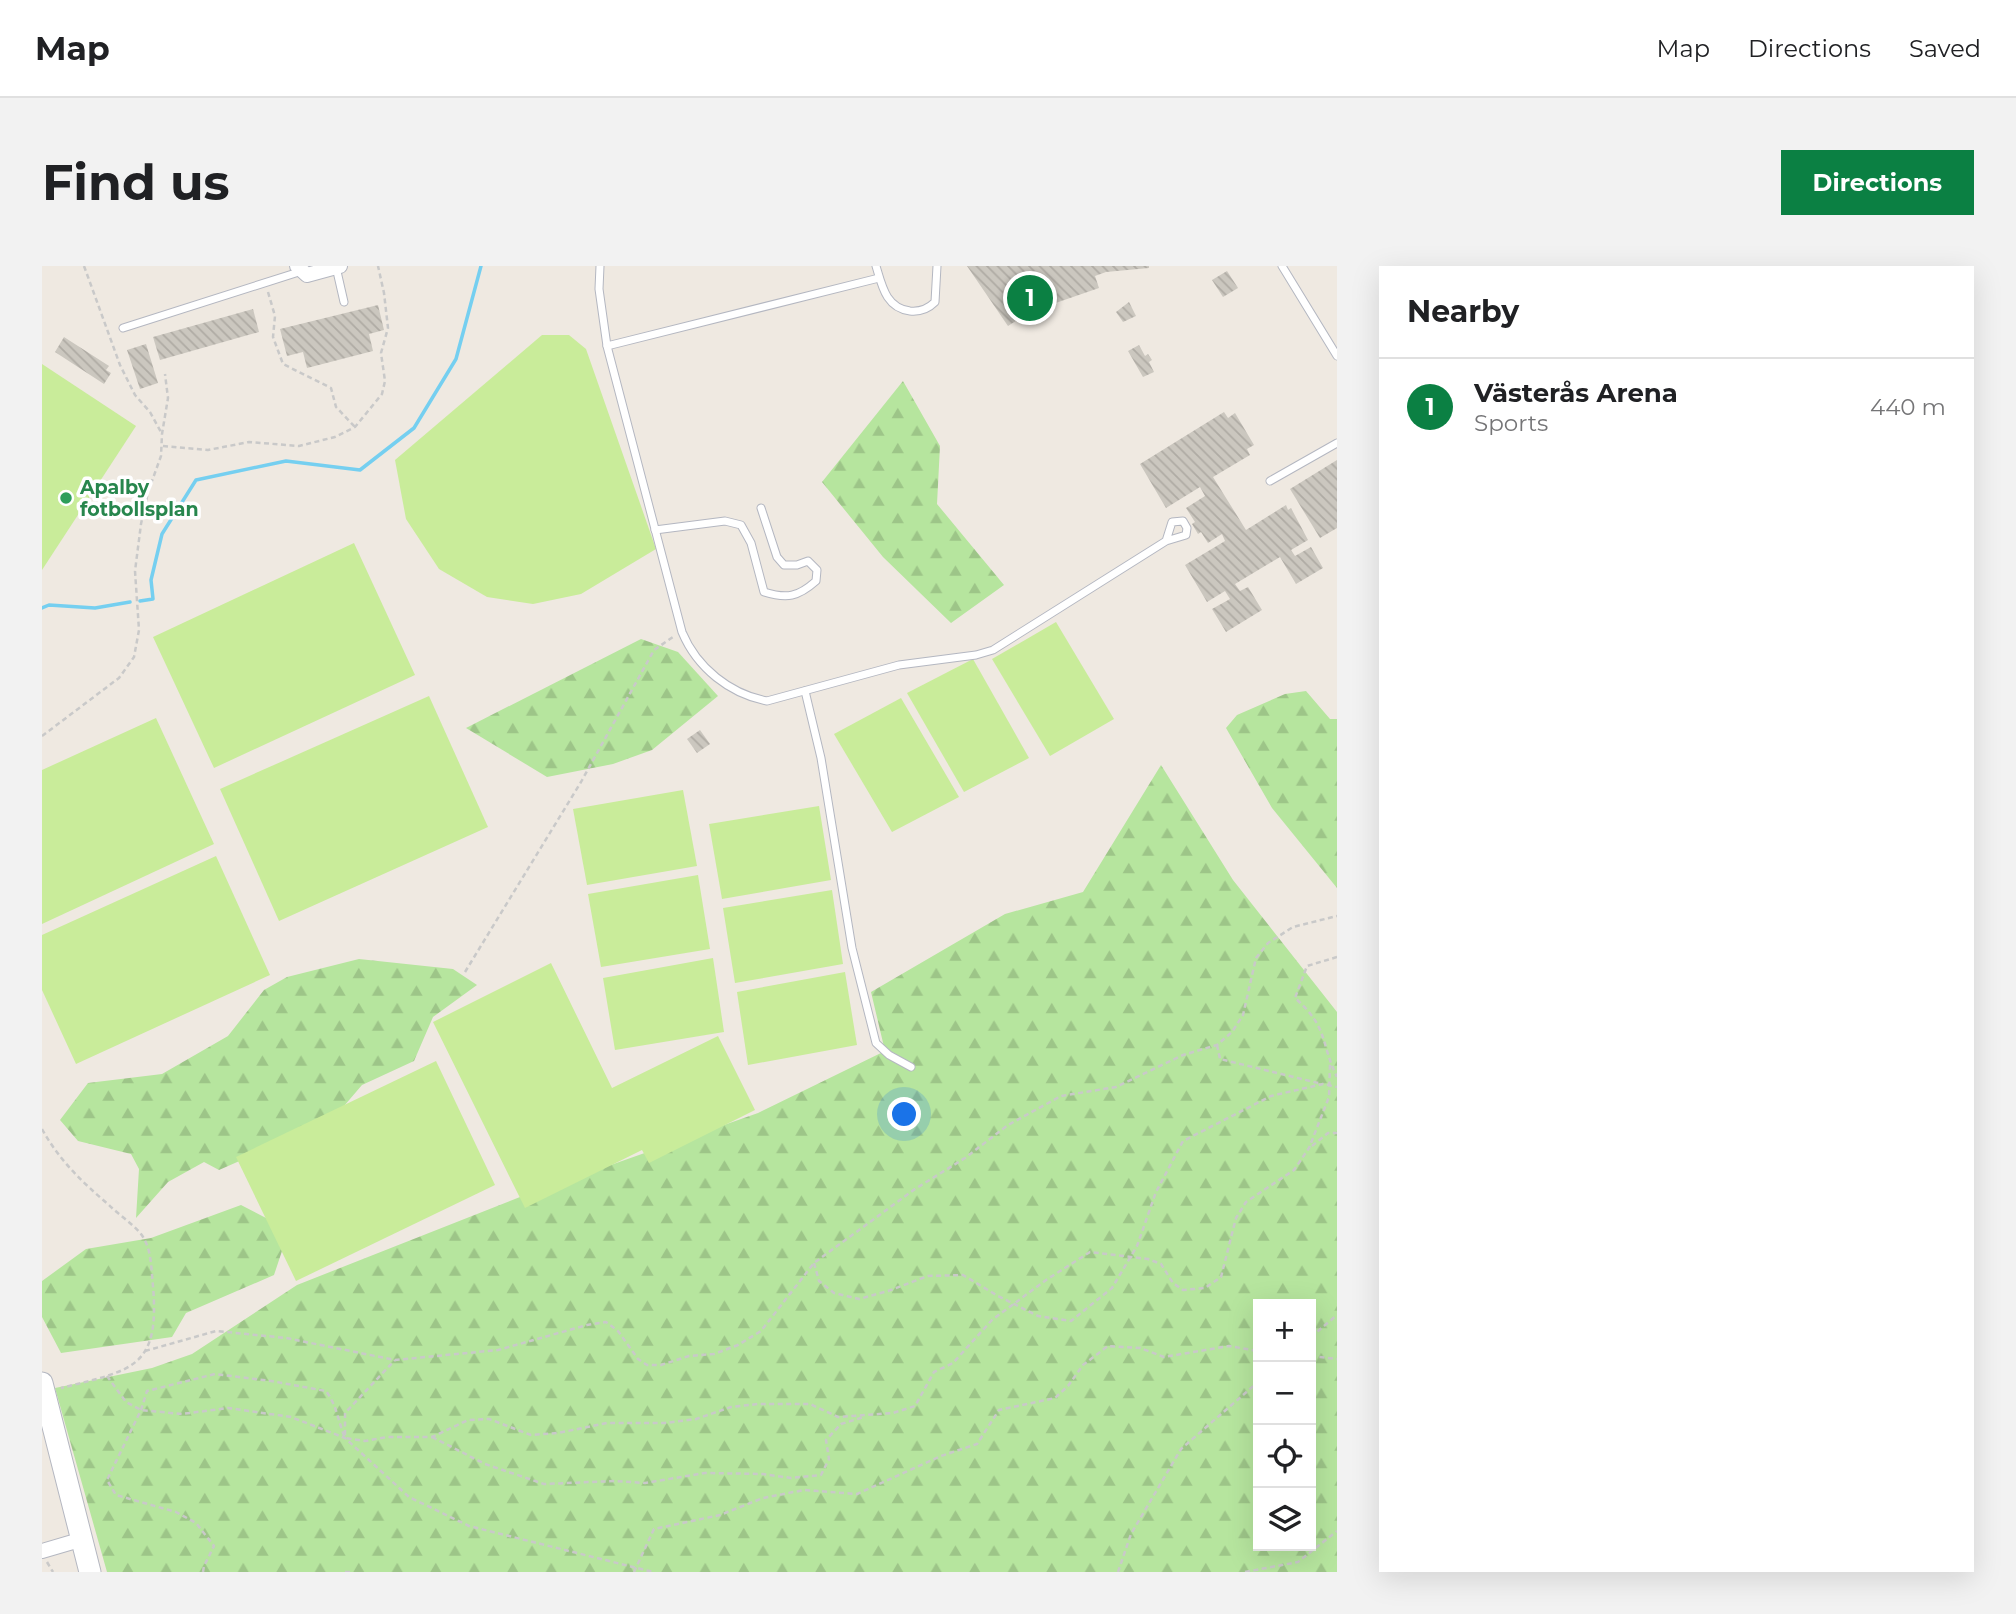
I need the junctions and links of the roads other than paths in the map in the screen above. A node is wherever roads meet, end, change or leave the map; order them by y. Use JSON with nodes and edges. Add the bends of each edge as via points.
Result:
{"nodes":[{"id":1,"x":600,"y":266,"type":"edge"},
{"id":2,"x":876,"y":266,"type":"edge"},
{"id":3,"x":937,"y":266,"type":"edge"},
{"id":4,"x":1282,"y":266,"type":"edge"},
{"id":5,"x":338,"y":267,"type":"edge"},
{"id":6,"x":299,"y":268,"type":"edge"},
{"id":7,"x":879,"y":278,"type":"junction"},
{"id":8,"x":344,"y":302,"type":"dead end"},
{"id":9,"x":123,"y":328,"type":"dead end"},
{"id":10,"x":607,"y":346,"type":"junction"},
{"id":11,"x":1337,"y":356,"type":"edge"},
{"id":12,"x":1337,"y":443,"type":"edge"},
{"id":13,"x":1270,"y":481,"type":"dead end"},
{"id":14,"x":761,"y":508,"type":"dead end"},
{"id":15,"x":655,"y":530,"type":"junction"},
{"id":16,"x":1166,"y":541,"type":"dead end"},
{"id":17,"x":805,"y":691,"type":"junction"},
{"id":18,"x":911,"y":1067,"type":"dead end"},
{"id":19,"x":49,"y":1386,"type":"edge"},
{"id":20,"x":42,"y":1433,"type":"edge"},
{"id":21,"x":77,"y":1541,"type":"junction"},
{"id":22,"x":42,"y":1551,"type":"edge"},
{"id":23,"x":78,"y":1572,"type":"edge"},
{"id":24,"x":90,"y":1572,"type":"edge"}],
"edges":[{"from":1,"to":10,"type":"lane","via":[[598,289]]},
{"from":2,"to":7,"type":"lane"},
{"from":3,"to":7,"type":"lane","via":[[935,302],[919,311],[891,303]]},
{"from":4,"to":11,"type":"lane"},
{"from":5,"to":6,"type":"street","via":[[307,275]]},
{"from":5,"to":8,"type":"lane"},
{"from":6,"to":9,"type":"lane"},
{"from":7,"to":10,"type":"lane"},
{"from":10,"to":15,"type":"lane"},
{"from":12,"to":13,"type":"lane"},
{"from":14,"to":15,"type":"lane","via":[[784,565],[808,561],[817,570],[816,581],[804,592],[782,598],[764,592],[751,543],[741,525],[725,522]]},
{"from":15,"to":17,"type":"lane","via":[[682,632],[710,672],[747,697],[767,701]]},
{"from":16,"to":17,"type":"lane","via":[[993,650],[899,665]]},
{"from":17,"to":18,"type":"lane","via":[[821,758],[852,948],[876,1043]]},
{"from":19,"to":21,"type":"main road"},
{"from":20,"to":21,"type":"main road"},
{"from":21,"to":22,"type":"street"},
{"from":21,"to":23,"type":"main road"},
{"from":21,"to":24,"type":"main road"}]}
